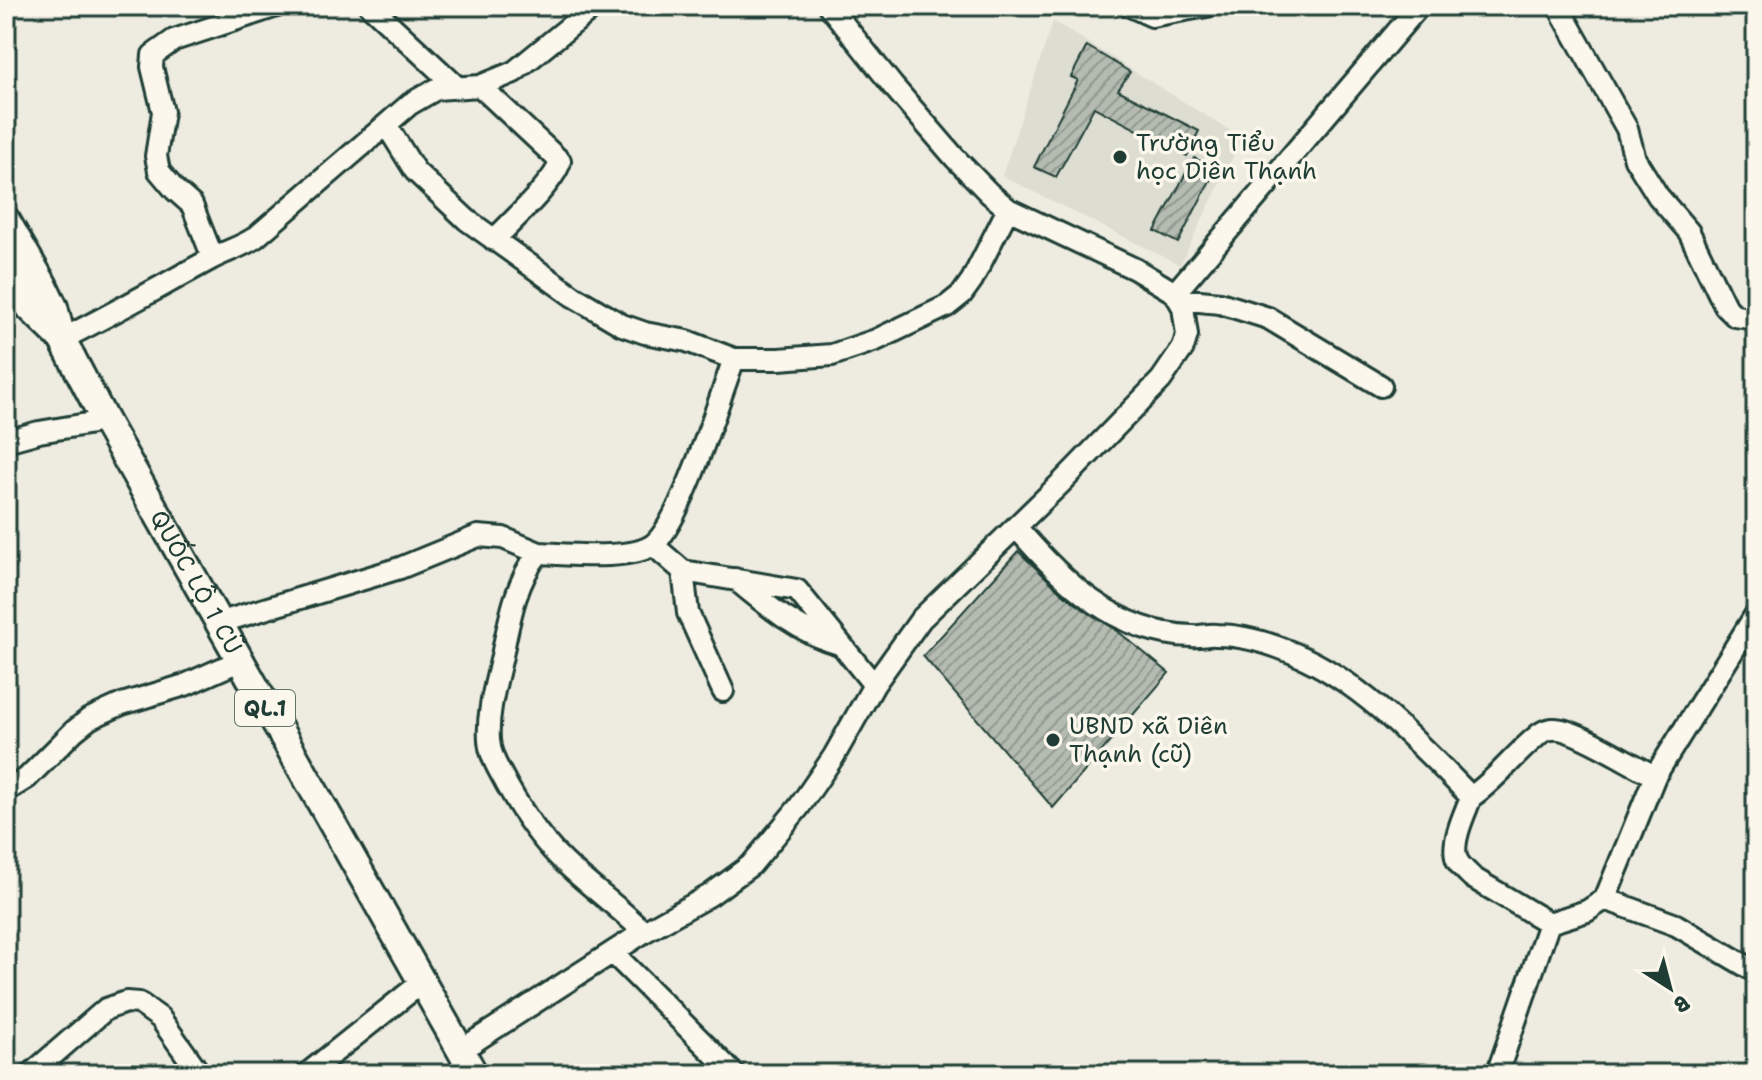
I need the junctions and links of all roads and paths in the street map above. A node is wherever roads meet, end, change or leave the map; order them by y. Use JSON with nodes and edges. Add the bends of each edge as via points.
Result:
{"nodes":[{"id":1,"x":277,"y":6,"type":"edge"},
{"id":2,"x":370,"y":6,"type":"edge"},
{"id":3,"x":595,"y":6,"type":"edge"},
{"id":4,"x":829,"y":6,"type":"edge"},
{"id":5,"x":1130,"y":6,"type":"edge"},
{"id":6,"x":1207,"y":6,"type":"edge"},
{"id":7,"x":1419,"y":6,"type":"edge"},
{"id":8,"x":1558,"y":6,"type":"edge"},
{"id":9,"x":1200,"y":28,"type":"dead end"},
{"id":10,"x":480,"y":86,"type":"junction"},
{"id":11,"x":457,"y":87,"type":"junction"},
{"id":12,"x":387,"y":126,"type":"junction"},
{"id":13,"x":1008,"y":209,"type":"junction"},
{"id":14,"x":6,"y":220,"type":"edge"},
{"id":15,"x":494,"y":240,"type":"junction"},
{"id":16,"x":213,"y":258,"type":"junction"},
{"id":17,"x":6,"y":269,"type":"edge"},
{"id":18,"x":1177,"y":296,"type":"junction"},
{"id":19,"x":1756,"y":319,"type":"edge"},
{"id":20,"x":62,"y":339,"type":"junction"},
{"id":21,"x":734,"y":359,"type":"junction"},
{"id":22,"x":1381,"y":386,"type":"dead end"},
{"id":23,"x":105,"y":421,"type":"junction"},
{"id":24,"x":6,"y":441,"type":"edge"},
{"id":25,"x":1016,"y":527,"type":"junction"},
{"id":26,"x":653,"y":545,"type":"junction"},
{"id":27,"x":539,"y":553,"type":"junction"},
{"id":28,"x":683,"y":571,"type":"junction"},
{"id":29,"x":735,"y":579,"type":"junction"},
{"id":30,"x":1756,"y":614,"type":"edge"},
{"id":31,"x":218,"y":623,"type":"junction"},
{"id":32,"x":839,"y":644,"type":"junction"},
{"id":33,"x":239,"y":661,"type":"junction"},
{"id":34,"x":874,"y":685,"type":"junction"},
{"id":35,"x":723,"y":691,"type":"dead end"},
{"id":36,"x":1655,"y":776,"type":"junction"},
{"id":37,"x":6,"y":791,"type":"edge"},
{"id":38,"x":1471,"y":797,"type":"junction"},
{"id":39,"x":1605,"y":899,"type":"junction"},
{"id":40,"x":1549,"y":923,"type":"junction"},
{"id":41,"x":644,"y":932,"type":"junction"},
{"id":42,"x":613,"y":953,"type":"junction"},
{"id":43,"x":1756,"y":972,"type":"edge"},
{"id":44,"x":421,"y":983,"type":"junction"},
{"id":45,"x":461,"y":1050,"type":"junction"},
{"id":46,"x":31,"y":1074,"type":"edge"},
{"id":47,"x":200,"y":1074,"type":"edge"},
{"id":48,"x":307,"y":1074,"type":"edge"},
{"id":49,"x":474,"y":1074,"type":"edge"},
{"id":50,"x":734,"y":1074,"type":"edge"},
{"id":51,"x":1497,"y":1074,"type":"edge"}],
"edges":[{"from":1,"to":16,"type":"street","via":[[174,40],[153,55],[163,112],[156,156],[159,171],[192,205]]},
{"from":2,"to":11,"type":"street"},
{"from":3,"to":10,"type":"street","via":[[526,64]]},
{"from":4,"to":13,"type":"street","via":[[955,158]]},
{"from":5,"to":6,"type":"street","via":[[1152,16]]},
{"from":6,"to":9,"type":"street"},
{"from":7,"to":18,"type":"street"},
{"from":8,"to":19,"type":"street","via":[[1627,129],[1635,159],[1689,232],[1725,306],[1735,316]]},
{"from":10,"to":11,"type":"street"},
{"from":10,"to":15,"type":"street","via":[[560,161],[550,180]]},
{"from":11,"to":12,"type":"street","via":[[426,94]]},
{"from":12,"to":15,"type":"street","via":[[415,171]]},
{"from":12,"to":16,"type":"street","via":[[256,237]]},
{"from":13,"to":18,"type":"street","via":[[1135,269]]},
{"from":13,"to":21,"type":"street","via":[[972,280],[947,306],[832,355]]},
{"from":14,"to":20,"type":"main road","name":"QUỐC LỘ 1 CŨ","number":"QL.1","via":[[54,307]]},
{"from":15,"to":21,"type":"street","via":[[622,325]]},
{"from":16,"to":20,"type":"street"},
{"from":17,"to":20,"type":"main road","name":"QUỐC LỘ 1 CŨ","number":"QL.1","via":[[30,308]]},
{"from":18,"to":22,"type":"street","via":[[1268,318]]},
{"from":18,"to":25,"type":"street","via":[[1187,335],[1178,358]]},
{"from":20,"to":23,"type":"main road","name":"QUỐC LỘ 1 CŨ","number":"QL.1"},
{"from":21,"to":26,"type":"street","via":[[674,516]]},
{"from":23,"to":24,"type":"street"},
{"from":23,"to":31,"type":"main road","name":"QUỐC LỘ 1 CŨ","number":"QL.1"},
{"from":25,"to":34,"type":"street","via":[[921,619]]},
{"from":25,"to":38,"type":"street","via":[[1068,583],[1116,617],[1166,632],[1250,639],[1318,664],[1400,726]]},
{"from":26,"to":27,"type":"street","via":[[631,552]]},
{"from":26,"to":28,"type":"street"},
{"from":27,"to":31,"type":"street","via":[[503,538],[478,536],[400,568]]},
{"from":27,"to":41,"type":"street","via":[[524,575],[508,626],[489,723],[492,757],[544,840]]},
{"from":28,"to":29,"type":"street"},
{"from":28,"to":35,"type":"street","via":[[688,613]]},
{"from":29,"to":32,"type":"street","via":[[803,629]]},
{"from":29,"to":32,"type":"street","via":[[797,590]]},
{"from":30,"to":36,"type":"street"},
{"from":31,"to":33,"type":"main road","name":"QUỐC LỘ 1 CŨ","number":"QL.1"},
{"from":32,"to":34,"type":"street"},
{"from":33,"to":37,"type":"street","via":[[89,719]]},
{"from":33,"to":44,"type":"main road","name":"QUỐC LỘ 1 CŨ","number":"QL.1"},
{"from":34,"to":41,"type":"street","via":[[834,756],[751,865]]},
{"from":36,"to":38,"type":"street","via":[[1587,739],[1551,729]]},
{"from":36,"to":39,"type":"street"},
{"from":38,"to":40,"type":"street","via":[[1456,857],[1489,888]]},
{"from":39,"to":40,"type":"street"},
{"from":39,"to":43,"type":"street","via":[[1676,925]]},
{"from":40,"to":51,"type":"street"},
{"from":41,"to":42,"type":"street"},
{"from":42,"to":45,"type":"street"},
{"from":42,"to":50,"type":"street"},
{"from":44,"to":45,"type":"main road","name":"QUỐC LỘ 1 CŨ","number":"QL.1"},
{"from":44,"to":48,"type":"street"},
{"from":45,"to":49,"type":"main road","name":"QUỐC LỘ 1 CŨ","number":"QL.1"},
{"from":46,"to":47,"type":"street","via":[[106,1009],[126,1002],[139,1003],[160,1018]]}]}
